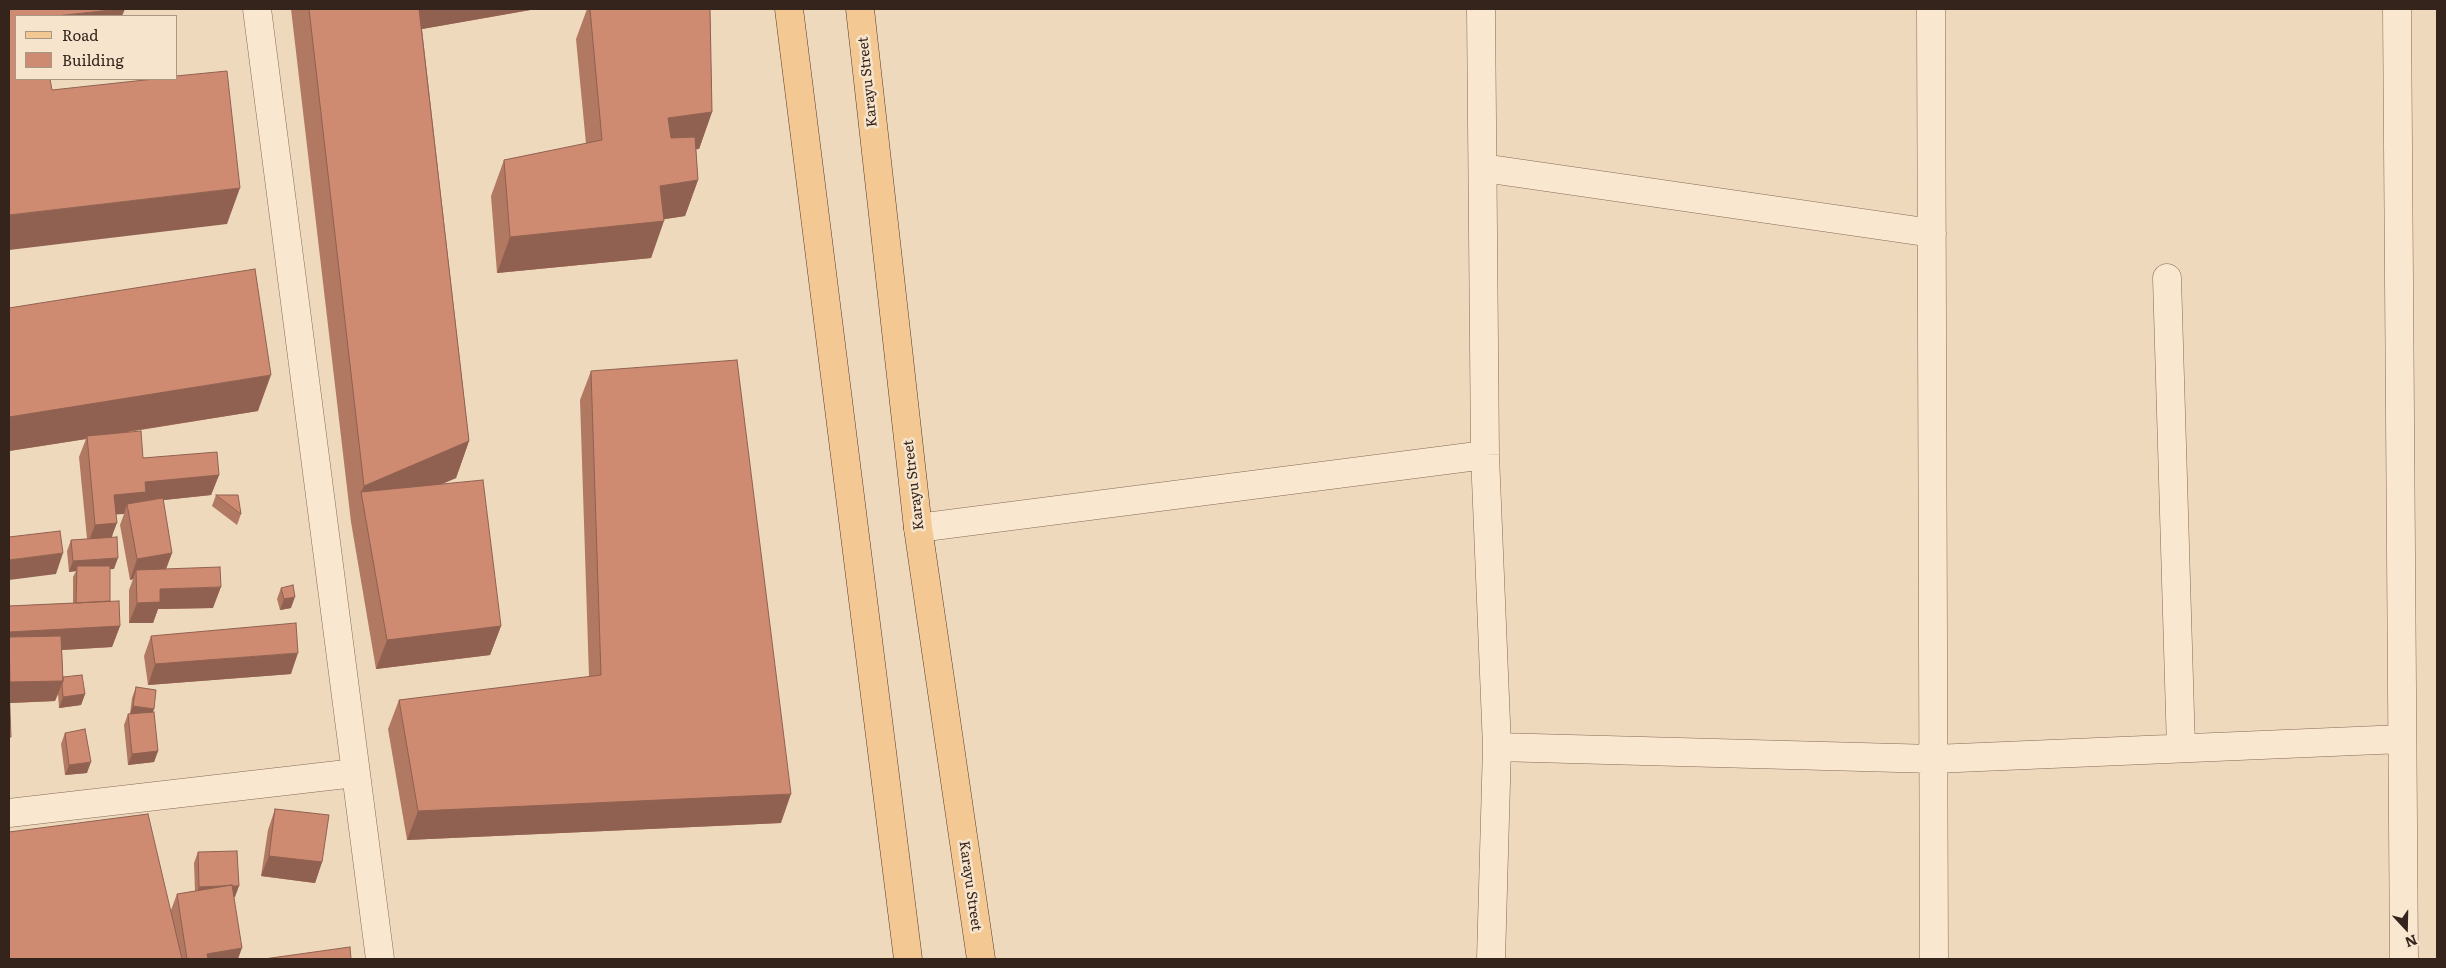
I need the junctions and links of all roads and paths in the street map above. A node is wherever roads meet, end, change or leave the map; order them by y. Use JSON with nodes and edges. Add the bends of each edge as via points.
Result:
{"nodes":[{"id":1,"x":256,"y":9,"type":"edge"},
{"id":2,"x":789,"y":9,"type":"edge"},
{"id":3,"x":860,"y":9,"type":"edge"},
{"id":4,"x":1482,"y":9,"type":"edge"},
{"id":5,"x":1931,"y":9,"type":"edge"},
{"id":6,"x":2397,"y":9,"type":"edge"},
{"id":7,"x":1483,"y":168,"type":"junction"},
{"id":8,"x":1932,"y":233,"type":"junction"},
{"id":9,"x":2167,"y":278,"type":"dead end"},
{"id":10,"x":1485,"y":455,"type":"junction"},
{"id":11,"x":918,"y":528,"type":"junction"},
{"id":12,"x":2402,"y":739,"type":"junction"},
{"id":13,"x":1497,"y":747,"type":"junction"},
{"id":14,"x":2181,"y":748,"type":"junction"},
{"id":15,"x":1934,"y":759,"type":"junction"},
{"id":16,"x":355,"y":773,"type":"junction"},
{"id":17,"x":9,"y":813,"type":"edge"},
{"id":18,"x":380,"y":959,"type":"edge"},
{"id":19,"x":908,"y":959,"type":"edge"},
{"id":20,"x":981,"y":959,"type":"edge"},
{"id":21,"x":1491,"y":959,"type":"edge"},
{"id":22,"x":1934,"y":959,"type":"edge"},
{"id":23,"x":2404,"y":959,"type":"edge"}],
"edges":[{"from":1,"to":16,"type":"street"},
{"from":2,"to":19,"type":"main road"},
{"from":3,"to":11,"type":"main road","name":"Karayu Street"},
{"from":4,"to":7,"type":"street"},
{"from":5,"to":8,"type":"street"},
{"from":6,"to":12,"type":"street"},
{"from":7,"to":8,"type":"street"},
{"from":7,"to":10,"type":"street"},
{"from":8,"to":15,"type":"street"},
{"from":9,"to":14,"type":"street"},
{"from":10,"to":11,"type":"street"},
{"from":10,"to":13,"type":"street"},
{"from":11,"to":20,"type":"main road","name":"Karayu Street"},
{"from":12,"to":14,"type":"street"},
{"from":12,"to":23,"type":"street"},
{"from":13,"to":15,"type":"street"},
{"from":13,"to":21,"type":"street"},
{"from":14,"to":15,"type":"street"},
{"from":15,"to":22,"type":"street"},
{"from":16,"to":17,"type":"street"},
{"from":16,"to":18,"type":"street"}]}
